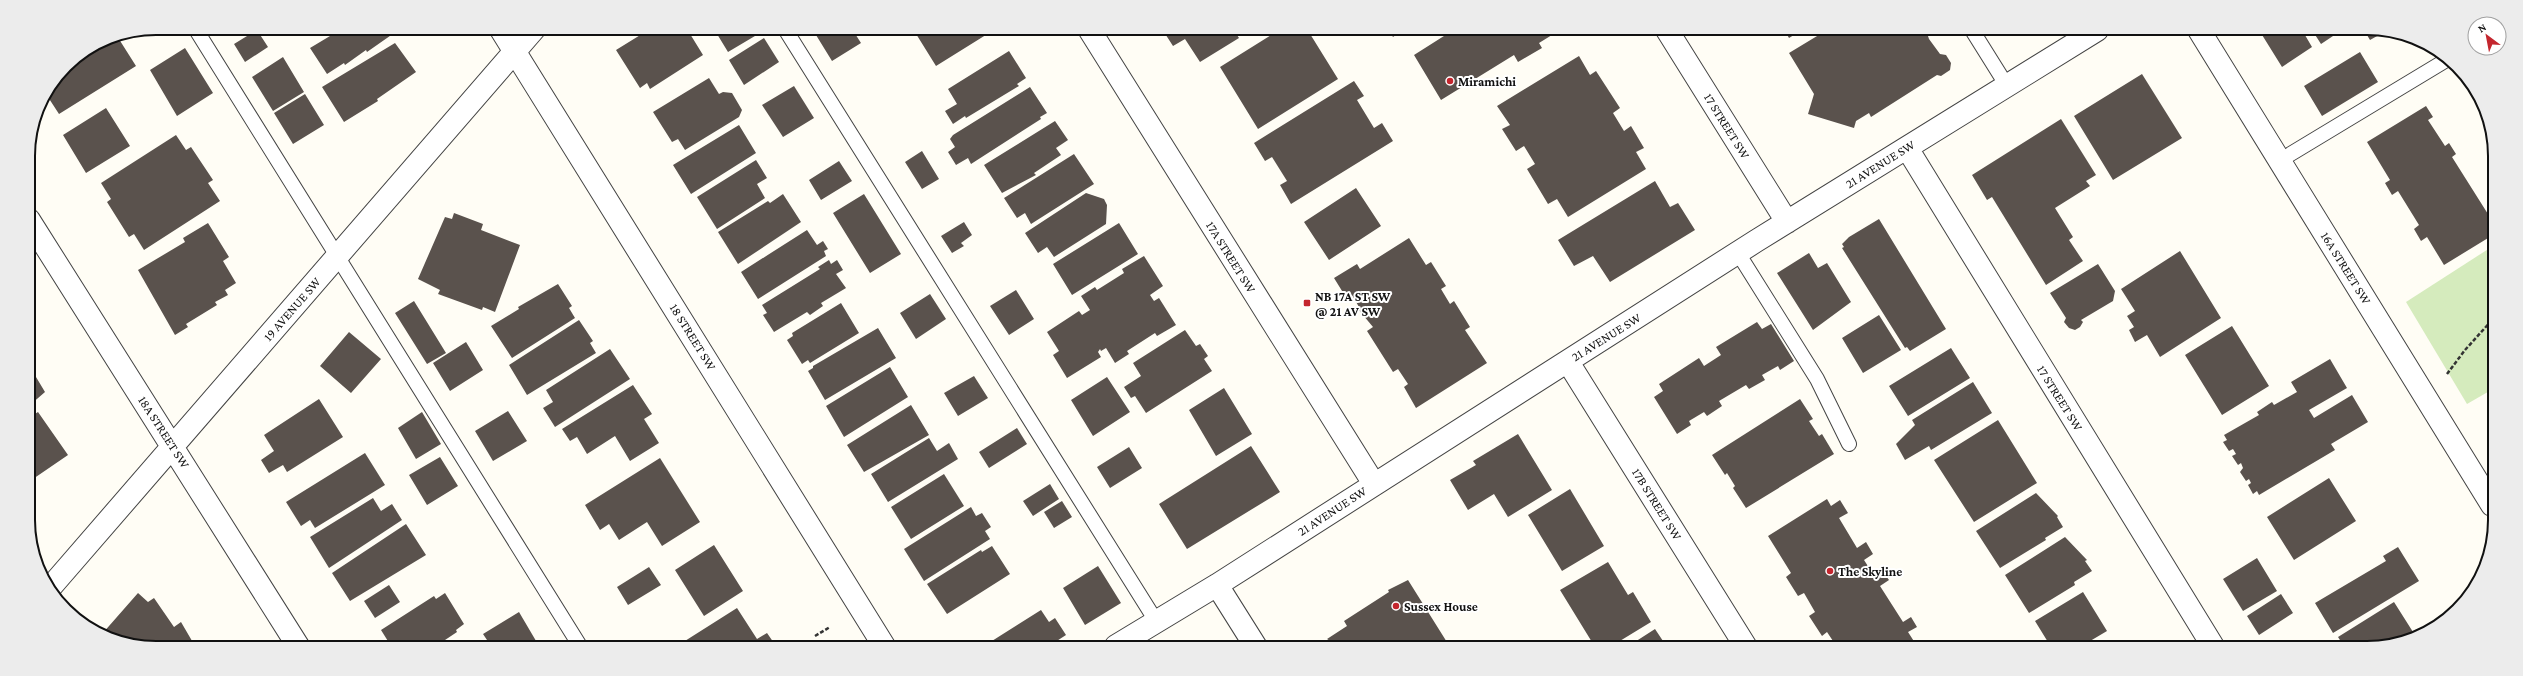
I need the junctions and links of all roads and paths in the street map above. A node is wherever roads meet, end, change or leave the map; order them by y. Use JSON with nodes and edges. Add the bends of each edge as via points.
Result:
{"nodes":[{"id":1,"x":199,"y":35,"type":"edge"},
{"id":2,"x":504,"y":35,"type":"edge"},
{"id":3,"x":529,"y":35,"type":"edge"},
{"id":4,"x":788,"y":35,"type":"edge"},
{"id":5,"x":1093,"y":35,"type":"edge"},
{"id":6,"x":1670,"y":35,"type":"edge"},
{"id":7,"x":1975,"y":35,"type":"edge"},
{"id":8,"x":2089,"y":35,"type":"edge"},
{"id":9,"x":2202,"y":35,"type":"edge"},
{"id":10,"x":514,"y":53,"type":"junction"},
{"id":11,"x":2443,"y":62,"type":"edge"},
{"id":12,"x":2007,"y":86,"type":"junction"},
{"id":13,"x":1907,"y":148,"type":"junction"},
{"id":14,"x":2279,"y":161,"type":"junction"},
{"id":15,"x":1787,"y":222,"type":"junction"},
{"id":16,"x":35,"y":229,"type":"edge"},
{"id":17,"x":1738,"y":253,"type":"junction"},
{"id":18,"x":338,"y":256,"type":"junction"},
{"id":19,"x":2488,"y":324,"type":"edge"},
{"id":20,"x":1568,"y":362,"type":"junction"},
{"id":21,"x":2444,"y":378,"type":"dead end"},
{"id":22,"x":1849,"y":444,"type":"dead end"},
{"id":23,"x":173,"y":446,"type":"junction"},
{"id":24,"x":1374,"y":484,"type":"junction"},
{"id":25,"x":2488,"y":499,"type":"edge"},
{"id":26,"x":53,"y":584,"type":"edge"},
{"id":27,"x":1217,"y":585,"type":"junction"},
{"id":28,"x":1156,"y":621,"type":"junction"},
{"id":29,"x":830,"y":627,"type":"dead end"},
{"id":30,"x":815,"y":636,"type":"dead end"},
{"id":31,"x":295,"y":641,"type":"edge"},
{"id":32,"x":577,"y":641,"type":"edge"},
{"id":33,"x":881,"y":641,"type":"edge"},
{"id":34,"x":1124,"y":641,"type":"edge"},
{"id":35,"x":1252,"y":641,"type":"edge"},
{"id":36,"x":1742,"y":641,"type":"edge"},
{"id":37,"x":2210,"y":641,"type":"edge"}],
"edges":[{"from":1,"to":18,"type":"lane"},
{"from":2,"to":10,"type":"street","name":"18 STREET SW"},
{"from":3,"to":10,"type":"street","name":"19 AVENUE SW"},
{"from":4,"to":28,"type":"lane"},
{"from":5,"to":24,"type":"street","name":"17A STREET SW"},
{"from":6,"to":15,"type":"street","name":"17 STREET SW"},
{"from":7,"to":12,"type":"lane"},
{"from":8,"to":12,"type":"street","name":"21 AVENUE SW"},
{"from":9,"to":14,"type":"street","name":"16A STREET SW"},
{"from":10,"to":18,"type":"street","name":"19 AVENUE SW"},
{"from":10,"to":33,"type":"street","name":"18 STREET SW"},
{"from":11,"to":14,"type":"lane"},
{"from":12,"to":13,"type":"street","name":"21 AVENUE SW"},
{"from":13,"to":15,"type":"street","name":"21 AVENUE SW"},
{"from":13,"to":37,"type":"street","name":"17 STREET SW"},
{"from":14,"to":25,"type":"street","name":"16A STREET SW"},
{"from":15,"to":17,"type":"street","name":"21 AVENUE SW"},
{"from":16,"to":23,"type":"street","name":"18A STREET SW"},
{"from":17,"to":20,"type":"street","name":"21 AVENUE SW"},
{"from":17,"to":22,"type":"lane","via":[[1816,380]]},
{"from":18,"to":23,"type":"street","name":"19 AVENUE SW"},
{"from":18,"to":32,"type":"lane"},
{"from":19,"to":21,"type":"path","via":[[2464,350]]},
{"from":20,"to":24,"type":"street","name":"21 AVENUE SW"},
{"from":20,"to":36,"type":"street","name":"17B STREET SW"},
{"from":23,"to":26,"type":"street","name":"19 AVENUE SW"},
{"from":23,"to":31,"type":"street","name":"18A STREET SW"},
{"from":24,"to":27,"type":"street","name":"21 AVENUE SW"},
{"from":27,"to":28,"type":"street","name":"21 AVENUE SW"},
{"from":27,"to":35,"type":"street"},
{"from":28,"to":34,"type":"street","name":"21 AVENUE SW"},
{"from":29,"to":30,"type":"path"}]}
